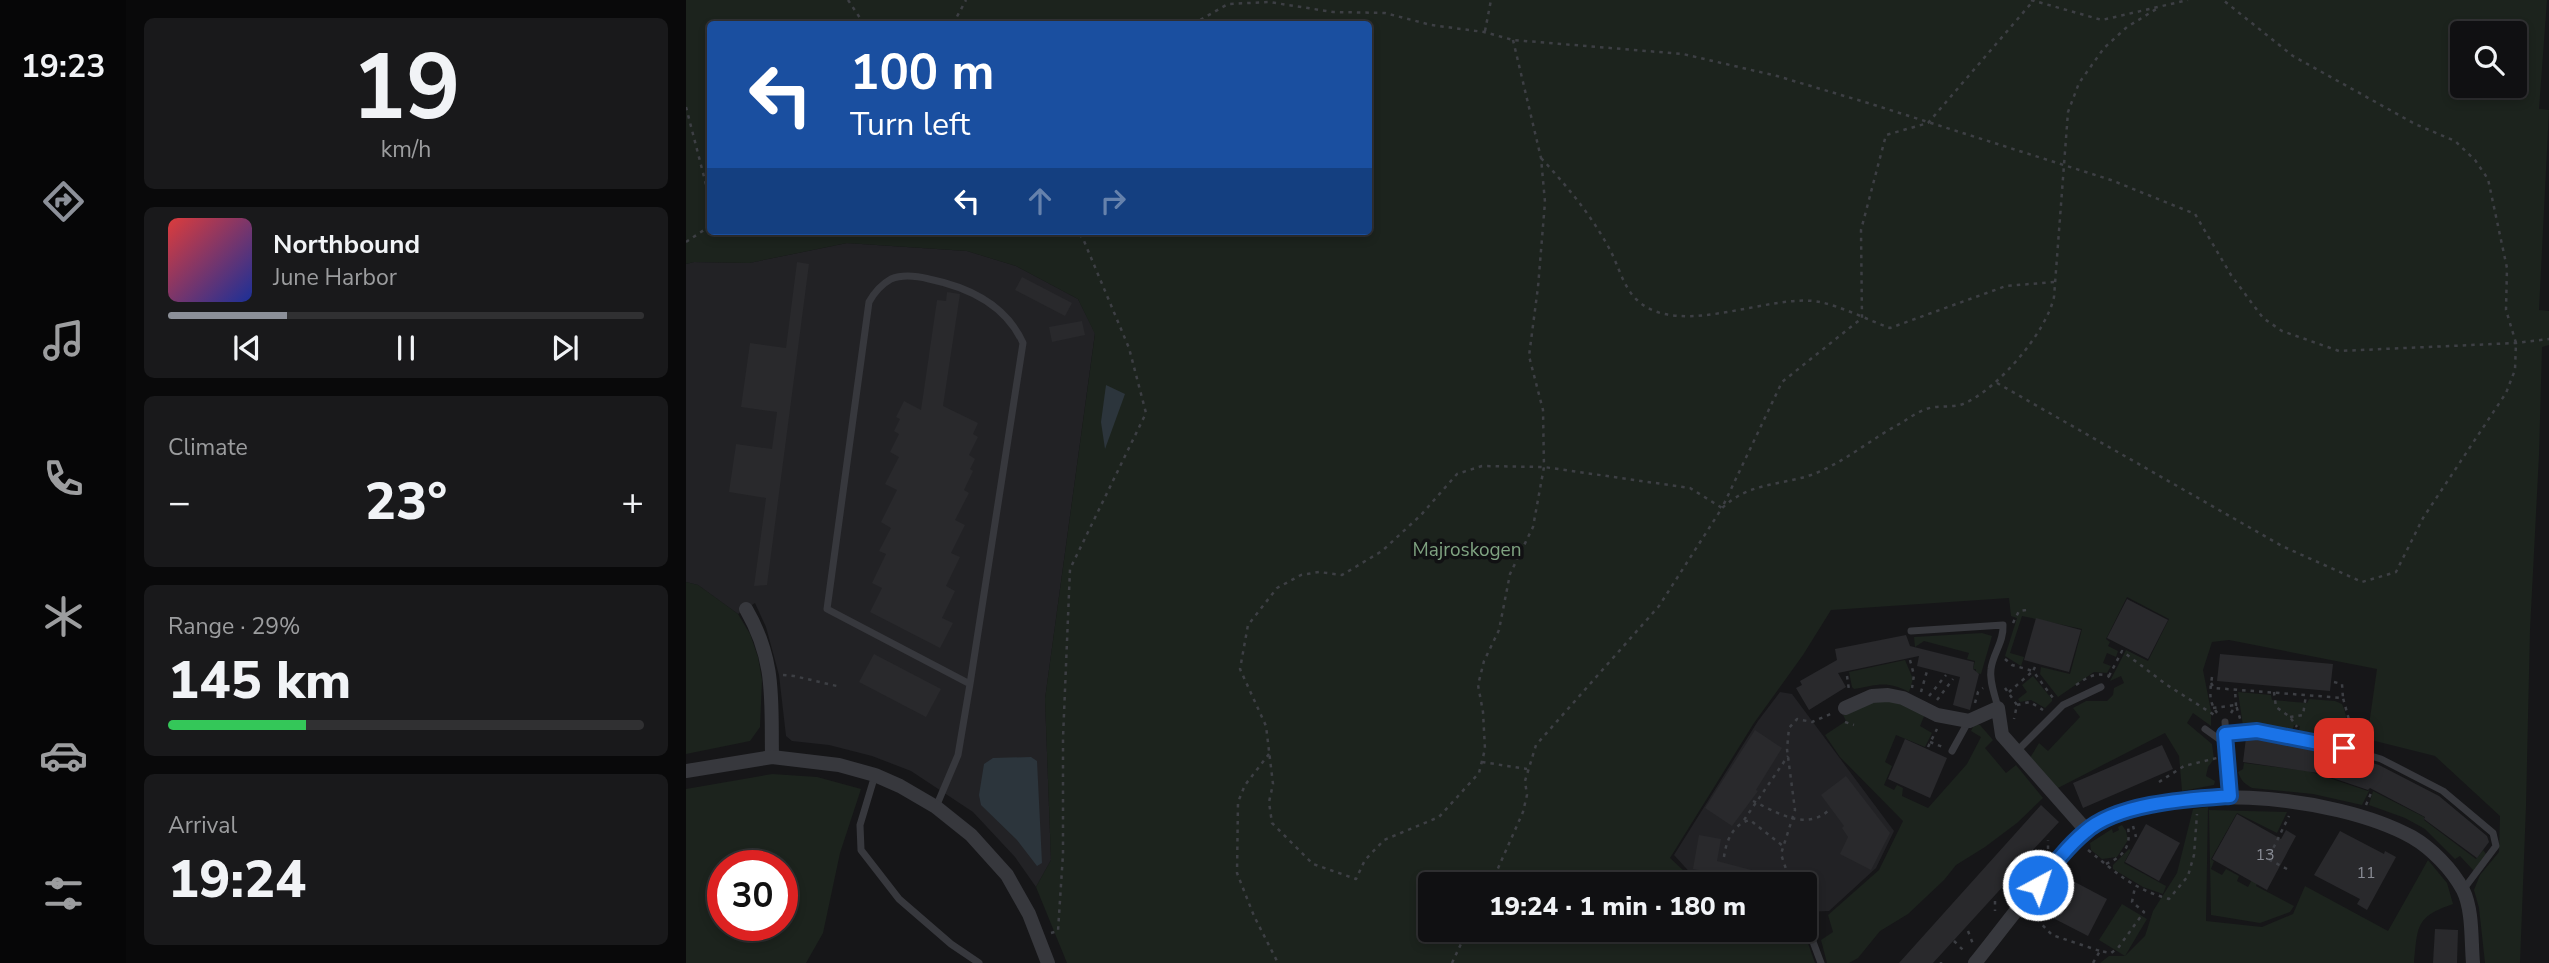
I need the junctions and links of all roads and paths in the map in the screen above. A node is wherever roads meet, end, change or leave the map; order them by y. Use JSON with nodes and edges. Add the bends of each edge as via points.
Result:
{"nodes":[{"id":1,"x":848,"y":0,"type":"edge"},
{"id":2,"x":965,"y":0,"type":"edge"},
{"id":3,"x":1491,"y":0,"type":"edge"},
{"id":4,"x":2188,"y":0,"type":"edge"},
{"id":5,"x":2223,"y":0,"type":"edge"},
{"id":6,"x":2033,"y":1,"type":"edge"},
{"id":7,"x":2158,"y":8,"type":"junction"},
{"id":8,"x":862,"y":21,"type":"edge"},
{"id":9,"x":954,"y":21,"type":"edge"},
{"id":10,"x":1199,"y":21,"type":"edge"},
{"id":11,"x":1484,"y":32,"type":"junction"},
{"id":12,"x":1513,"y":40,"type":"junction"},
{"id":13,"x":686,"y":107,"type":"edge"},
{"id":14,"x":1928,"y":124,"type":"junction"},
{"id":15,"x":1541,"y":158,"type":"junction"},
{"id":16,"x":2064,"y":167,"type":"junction"},
{"id":17,"x":707,"y":188,"type":"edge"},
{"id":18,"x":707,"y":228,"type":"edge"},
{"id":19,"x":1080,"y":235,"type":"edge"},
{"id":20,"x":686,"y":242,"type":"edge"},
{"id":21,"x":2054,"y":282,"type":"junction"},
{"id":22,"x":1863,"y":318,"type":"junction"},
{"id":23,"x":2549,"y":338,"type":"edge"},
{"id":24,"x":2516,"y":343,"type":"junction"},
{"id":25,"x":1997,"y":383,"type":"junction"},
{"id":26,"x":1544,"y":467,"type":"junction"},
{"id":27,"x":1722,"y":508,"type":"junction"},
{"id":28,"x":746,"y":609,"type":"dead end"},
{"id":29,"x":2027,"y":610,"type":"dead end"},
{"id":30,"x":1911,"y":631,"type":"dead end"},
{"id":31,"x":2011,"y":632,"type":"dead end"},
{"id":32,"x":2003,"y":658,"type":"dead end"},
{"id":33,"x":1910,"y":660,"type":"dead end"},
{"id":34,"x":2034,"y":669,"type":"junction"},
{"id":35,"x":1927,"y":671,"type":"dead end"},
{"id":36,"x":1946,"y":675,"type":"dead end"},
{"id":37,"x":2109,"y":676,"type":"dead end"},
{"id":38,"x":2212,"y":677,"type":"dead end"},
{"id":39,"x":771,"y":678,"type":"junction"},
{"id":40,"x":1954,"y":679,"type":"dead end"},
{"id":41,"x":2334,"y":682,"type":"dead end"},
{"id":42,"x":2211,"y":683,"type":"junction"},
{"id":43,"x":970,"y":684,"type":"junction"},
{"id":44,"x":2002,"y":684,"type":"dead end"},
{"id":45,"x":841,"y":687,"type":"dead end"},
{"id":46,"x":2101,"y":687,"type":"dead end"},
{"id":47,"x":2235,"y":689,"type":"junction"},
{"id":48,"x":2009,"y":692,"type":"junction"},
{"id":49,"x":2274,"y":692,"type":"junction"},
{"id":50,"x":2306,"y":695,"type":"junction"},
{"id":51,"x":2343,"y":698,"type":"junction"},
{"id":52,"x":2055,"y":700,"type":"dead end"},
{"id":53,"x":2017,"y":705,"type":"junction"},
{"id":54,"x":2236,"y":705,"type":"junction"},
{"id":55,"x":1845,"y":708,"type":"joint"},
{"id":56,"x":1924,"y":708,"type":"junction"},
{"id":57,"x":1998,"y":708,"type":"junction"},
{"id":58,"x":2213,"y":708,"type":"junction"},
{"id":59,"x":2045,"y":711,"type":"dead end"},
{"id":60,"x":2290,"y":717,"type":"junction"},
{"id":61,"x":1969,"y":721,"type":"junction"},
{"id":62,"x":2013,"y":722,"type":"dead end"},
{"id":63,"x":2225,"y":722,"type":"junction"},
{"id":64,"x":2298,"y":725,"type":"dead end"},
{"id":65,"x":2205,"y":729,"type":"dead end"},
{"id":66,"x":2240,"y":733,"type":"junction"},
{"id":67,"x":2225,"y":734,"type":"junction"},
{"id":68,"x":2226,"y":744,"type":"junction"},
{"id":69,"x":1928,"y":747,"type":"dead end"},
{"id":70,"x":2344,"y":748,"type":"junction"},
{"id":71,"x":1952,"y":751,"type":"dead end"},
{"id":72,"x":2016,"y":752,"type":"junction"},
{"id":73,"x":1269,"y":754,"type":"junction"},
{"id":74,"x":1788,"y":756,"type":"junction"},
{"id":75,"x":772,"y":757,"type":"junction"},
{"id":76,"x":2217,"y":758,"type":"dead end"},
{"id":77,"x":1482,"y":762,"type":"junction"},
{"id":78,"x":1527,"y":769,"type":"junction"},
{"id":79,"x":686,"y":771,"type":"edge"},
{"id":80,"x":875,"y":775,"type":"junction"},
{"id":81,"x":2160,"y":782,"type":"dead end"},
{"id":82,"x":2371,"y":793,"type":"dead end"},
{"id":83,"x":2230,"y":796,"type":"junction"},
{"id":84,"x":1754,"y":802,"type":"junction"},
{"id":85,"x":2358,"y":806,"type":"dead end"},
{"id":86,"x":936,"y":807,"type":"junction"},
{"id":87,"x":2198,"y":807,"type":"dead end"},
{"id":88,"x":2365,"y":808,"type":"junction"},
{"id":89,"x":2292,"y":810,"type":"dead end"},
{"id":90,"x":2372,"y":810,"type":"dead end"},
{"id":91,"x":1828,"y":811,"type":"dead end"},
{"id":92,"x":1791,"y":820,"type":"junction"},
{"id":93,"x":1743,"y":821,"type":"junction"},
{"id":94,"x":2086,"y":830,"type":"junction"},
{"id":95,"x":2136,"y":837,"type":"dead end"},
{"id":96,"x":2048,"y":840,"type":"dead end"},
{"id":97,"x":1783,"y":846,"type":"junction"},
{"id":98,"x":2083,"y":846,"type":"dead end"},
{"id":99,"x":2048,"y":853,"type":"dead end"},
{"id":100,"x":1724,"y":857,"type":"dead end"},
{"id":101,"x":2106,"y":864,"type":"junction"},
{"id":102,"x":2021,"y":869,"type":"dead end"},
{"id":103,"x":2287,"y":869,"type":"dead end"},
{"id":104,"x":1496,"y":872,"type":"edge"},
{"id":105,"x":1787,"y":872,"type":"edge"},
{"id":106,"x":2025,"y":883,"type":"dead end"},
{"id":107,"x":2135,"y":887,"type":"junction"},
{"id":108,"x":2463,"y":890,"type":"junction"},
{"id":109,"x":1995,"y":901,"type":"dead end"},
{"id":110,"x":2022,"y":904,"type":"junction"},
{"id":111,"x":1996,"y":919,"type":"dead end"},
{"id":112,"x":1968,"y":931,"type":"dead end"},
{"id":113,"x":1038,"y":938,"type":"junction"},
{"id":114,"x":1980,"y":939,"type":"dead end"},
{"id":115,"x":1954,"y":941,"type":"dead end"},
{"id":116,"x":1462,"y":942,"type":"edge"},
{"id":117,"x":1813,"y":942,"type":"edge"},
{"id":118,"x":2100,"y":951,"type":"junction"},
{"id":119,"x":1969,"y":960,"type":"edge"},
{"id":120,"x":979,"y":963,"type":"edge"},
{"id":121,"x":1048,"y":963,"type":"edge"},
{"id":122,"x":1278,"y":963,"type":"edge"},
{"id":123,"x":1452,"y":963,"type":"edge"},
{"id":124,"x":1821,"y":963,"type":"edge"},
{"id":125,"x":2093,"y":963,"type":"edge"},
{"id":126,"x":2473,"y":963,"type":"edge"}],
"edges":[{"from":1,"to":8,"type":"path"},
{"from":2,"to":9,"type":"path"},
{"from":3,"to":11,"type":"path"},
{"from":4,"to":7,"type":"path"},
{"from":5,"to":24,"type":"path","via":[[2293,56],[2415,124],[2455,141],[2475,160],[2491,192],[2507,268],[2506,310]]},
{"from":6,"to":7,"type":"path","via":[[2102,20]]},
{"from":6,"to":14,"type":"path"},
{"from":7,"to":16,"type":"path","via":[[2126,27],[2079,83],[2068,113]]},
{"from":10,"to":11,"type":"path","via":[[1228,4],[1269,2],[1333,12],[1385,13]]},
{"from":11,"to":12,"type":"path"},
{"from":12,"to":14,"type":"path","via":[[1683,54],[1777,76]]},
{"from":12,"to":15,"type":"path"},
{"from":13,"to":17,"type":"path"},
{"from":14,"to":16,"type":"path"},
{"from":14,"to":22,"type":"path","via":[[1886,135],[1861,230]]},
{"from":15,"to":22,"type":"path","via":[[1570,190],[1608,246],[1637,300],[1657,311],[1723,314],[1777,302],[1819,302]]},
{"from":15,"to":26,"type":"path","via":[[1545,202],[1529,356],[1542,410]]},
{"from":16,"to":21,"type":"path"},
{"from":16,"to":24,"type":"path","via":[[2111,180],[2195,214],[2249,302],[2282,331],[2339,351]]},
{"from":18,"to":20,"type":"path"},
{"from":19,"to":113,"type":"path","via":[[1129,348],[1146,413],[1070,569],[1058,931]]},
{"from":21,"to":22,"type":"path","via":[[2007,286],[1890,328]]},
{"from":21,"to":25,"type":"path","via":[[2050,315]]},
{"from":22,"to":27,"type":"path","via":[[1782,382]]},
{"from":23,"to":24,"type":"path"},
{"from":24,"to":25,"type":"path","via":[[2515,370],[2506,393],[2423,519],[2396,572],[2362,582],[2281,546]]},
{"from":25,"to":27,"type":"path","via":[[1961,405],[1926,409],[1810,475],[1758,487],[1732,498]]},
{"from":26,"to":27,"type":"path","via":[[1690,488]]},
{"from":26,"to":73,"type":"path","via":[[1482,466],[1457,474],[1382,551],[1342,575],[1301,575],[1277,588],[1248,625],[1240,669],[1265,726]]},
{"from":26,"to":77,"type":"path","via":[[1533,527],[1510,574],[1499,630],[1478,685],[1485,749]]},
{"from":27,"to":78,"type":"path","via":[[1659,606],[1536,745]]},
{"from":28,"to":39,"type":"street","via":[[758,631]]},
{"from":29,"to":31,"type":"path","via":[[2019,611]]},
{"from":30,"to":57,"type":"lane","via":[[2003,625],[1991,667]]},
{"from":32,"to":34,"type":"path","via":[[2012,665]]},
{"from":33,"to":56,"type":"path"},
{"from":34,"to":48,"type":"path"},
{"from":34,"to":52,"type":"path"},
{"from":35,"to":56,"type":"path"},
{"from":36,"to":56,"type":"path"},
{"from":37,"to":63,"type":"path","via":[[2122,651]]},
{"from":38,"to":42,"type":"path"},
{"from":39,"to":45,"type":"path","via":[[794,676]]},
{"from":39,"to":75,"type":"street"},
{"from":40,"to":56,"type":"path"},
{"from":41,"to":51,"type":"path","via":[[2342,684]]},
{"from":42,"to":47,"type":"path","via":[[2214,688]]},
{"from":42,"to":58,"type":"path"},
{"from":43,"to":43,"type":"lane","via":[[1023,343],[1016,326],[982,297],[911,275],[892,279],[869,302],[827,609]]},
{"from":43,"to":86,"type":"lane","via":[[958,755]]},
{"from":44,"to":48,"type":"path"},
{"from":46,"to":72,"type":"lane","via":[[2063,705]]},
{"from":47,"to":49,"type":"path"},
{"from":47,"to":54,"type":"path"},
{"from":48,"to":53,"type":"path"},
{"from":49,"to":50,"type":"path"},
{"from":49,"to":60,"type":"path","via":[[2276,707]]},
{"from":50,"to":51,"type":"path"},
{"from":50,"to":60,"type":"path","via":[[2303,716]]},
{"from":51,"to":70,"type":"path","via":[[2351,727]]},
{"from":53,"to":59,"type":"path","via":[[2031,702]]},
{"from":53,"to":62,"type":"path"},
{"from":54,"to":58,"type":"path"},
{"from":54,"to":66,"type":"path"},
{"from":55,"to":56,"type":"street","via":[[1872,696],[1888,695]]},
{"from":55,"to":74,"type":"path","via":[[1812,722],[1797,719],[1789,728]]},
{"from":56,"to":61,"type":"street"},
{"from":56,"to":69,"type":"path"},
{"from":57,"to":61,"type":"street"},
{"from":57,"to":72,"type":"street","via":[[2002,735]]},
{"from":58,"to":63,"type":"path"},
{"from":60,"to":64,"type":"path"},
{"from":61,"to":71,"type":"lane"},
{"from":63,"to":67,"type":"lane"},
{"from":65,"to":68,"type":"lane"},
{"from":66,"to":67,"type":"lane"},
{"from":66,"to":70,"type":"lane","via":[[2257,731]]},
{"from":67,"to":68,"type":"lane"},
{"from":68,"to":83,"type":"lane"},
{"from":70,"to":108,"type":"lane","via":[[2381,759],[2443,791],[2493,833],[2496,846]]},
{"from":72,"to":94,"type":"street"},
{"from":73,"to":77,"type":"path","via":[[1272,823],[1313,864],[1356,879],[1365,860],[1384,840],[1439,817],[1479,773]]},
{"from":73,"to":122,"type":"path","via":[[1238,802],[1237,873]]},
{"from":74,"to":84,"type":"path"},
{"from":74,"to":92,"type":"path","via":[[1795,810]]},
{"from":75,"to":79,"type":"street"},
{"from":75,"to":80,"type":"street","via":[[828,763]]},
{"from":76,"to":81,"type":"path","via":[[2184,766]]},
{"from":77,"to":78,"type":"path"},
{"from":78,"to":104,"type":"path","via":[[1523,812]]},
{"from":80,"to":86,"type":"street"},
{"from":80,"to":120,"type":"lane","via":[[860,825],[861,850],[899,899]]},
{"from":82,"to":88,"type":"path"},
{"from":83,"to":94,"type":"street","via":[[2145,806]]},
{"from":83,"to":108,"type":"street","via":[[2321,807],[2388,826],[2436,855]]},
{"from":84,"to":92,"type":"path"},
{"from":84,"to":93,"type":"path"},
{"from":85,"to":88,"type":"path"},
{"from":86,"to":113,"type":"street","via":[[971,835],[1007,875]]},
{"from":87,"to":107,"type":"path","via":[[2188,876],[2169,899]]},
{"from":88,"to":90,"type":"path"},
{"from":89,"to":103,"type":"path","via":[[2268,859]]},
{"from":91,"to":92,"type":"path","via":[[1819,818]]},
{"from":92,"to":97,"type":"path"},
{"from":93,"to":97,"type":"path","via":[[1750,820]]},
{"from":93,"to":100,"type":"path","via":[[1726,841]]},
{"from":94,"to":110,"type":"street"},
{"from":95,"to":101,"type":"path","via":[[2129,820],[2128,846],[2119,859]]},
{"from":96,"to":99,"type":"path"},
{"from":97,"to":105,"type":"path"},
{"from":98,"to":101,"type":"path"},
{"from":101,"to":107,"type":"path"},
{"from":102,"to":106,"type":"path"},
{"from":107,"to":118,"type":"path","via":[[2132,902],[2144,912],[2118,948],[2111,953]]},
{"from":108,"to":126,"type":"street"},
{"from":109,"to":111,"type":"path"},
{"from":110,"to":118,"type":"path","via":[[2052,935]]},
{"from":110,"to":119,"type":"street"},
{"from":112,"to":114,"type":"path","via":[[1974,946]]},
{"from":113,"to":121,"type":"street"},
{"from":115,"to":119,"type":"path"},
{"from":116,"to":123,"type":"path"},
{"from":117,"to":124,"type":"lane"},
{"from":118,"to":125,"type":"path"}]}
